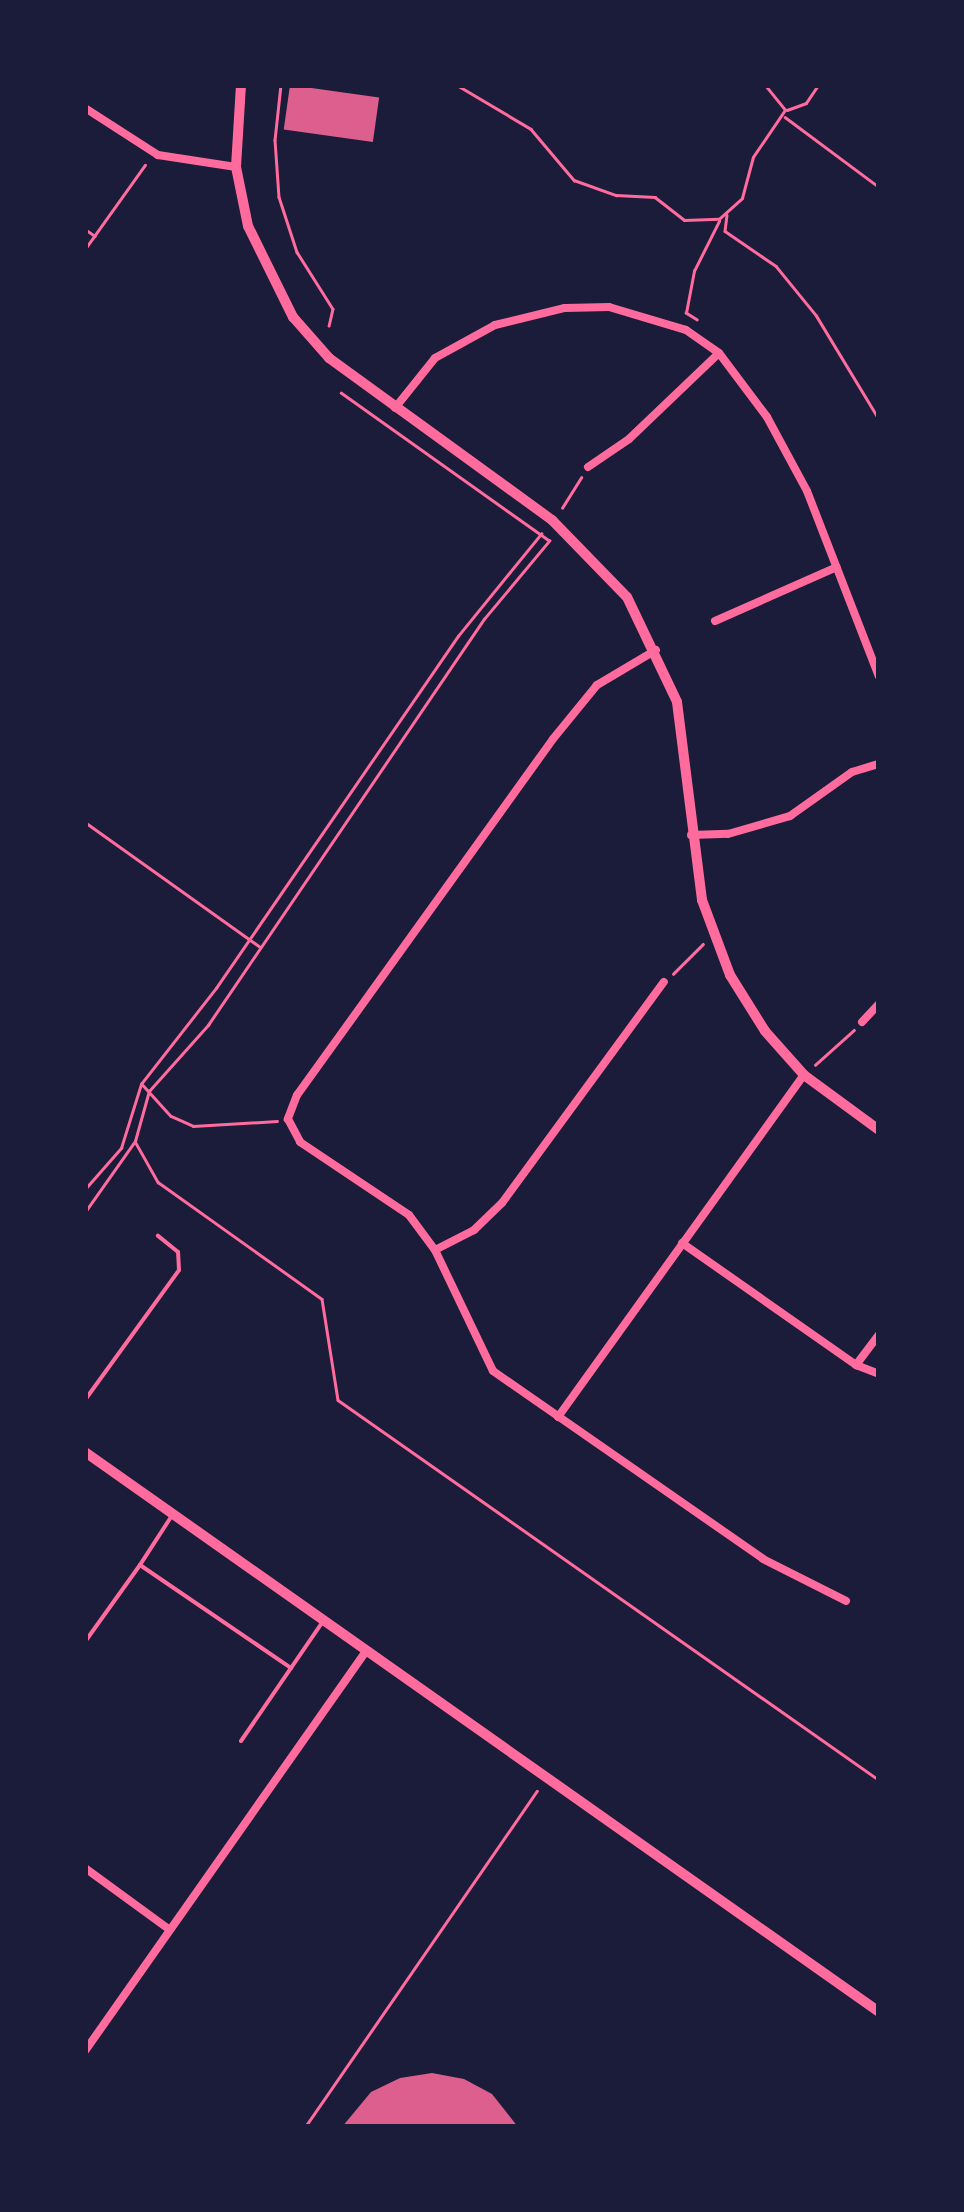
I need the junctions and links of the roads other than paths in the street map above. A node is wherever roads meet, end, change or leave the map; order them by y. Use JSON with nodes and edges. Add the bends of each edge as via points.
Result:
{"nodes":[{"id":1,"x":241,"y":85,"type":"edge"},
{"id":2,"x":85,"y":108,"type":"edge"},
{"id":3,"x":236,"y":168,"type":"junction"},
{"id":4,"x":718,"y":353,"type":"junction"},
{"id":5,"x":395,"y":408,"type":"junction"},
{"id":6,"x":588,"y":467,"type":"road end"},
{"id":7,"x":837,"y":568,"type":"junction"},
{"id":8,"x":715,"y":621,"type":"dead end"},
{"id":9,"x":656,"y":650,"type":"junction"},
{"id":10,"x":879,"y":677,"type":"edge"},
{"id":11,"x":879,"y":764,"type":"edge"},
{"id":12,"x":692,"y":835,"type":"junction"},
{"id":13,"x":664,"y":982,"type":"road end"},
{"id":14,"x":879,"y":1004,"type":"edge"},
{"id":15,"x":862,"y":1022,"type":"road end"},
{"id":16,"x":804,"y":1075,"type":"junction"},
{"id":17,"x":879,"y":1130,"type":"edge"},
{"id":18,"x":158,"y":1236,"type":"dead end"},
{"id":19,"x":682,"y":1243,"type":"junction"},
{"id":20,"x":435,"y":1250,"type":"junction"},
{"id":21,"x":879,"y":1335,"type":"edge"},
{"id":22,"x":856,"y":1365,"type":"junction"},
{"id":23,"x":879,"y":1374,"type":"edge"},
{"id":24,"x":85,"y":1400,"type":"edge"},
{"id":25,"x":558,"y":1417,"type":"junction"},
{"id":26,"x":85,"y":1452,"type":"edge"},
{"id":27,"x":174,"y":1514,"type":"junction"},
{"id":28,"x":140,"y":1565,"type":"junction"},
{"id":29,"x":846,"y":1601,"type":"dead end"},
{"id":30,"x":324,"y":1620,"type":"junction"},
{"id":31,"x":87,"y":1639,"type":"edge"},
{"id":32,"x":367,"y":1650,"type":"junction"},
{"id":33,"x":291,"y":1668,"type":"junction"},
{"id":34,"x":241,"y":1741,"type":"dead end"},
{"id":35,"x":85,"y":1868,"type":"edge"},
{"id":36,"x":170,"y":1930,"type":"junction"},
{"id":37,"x":879,"y":2012,"type":"edge"},
{"id":38,"x":85,"y":2052,"type":"edge"}],
"edges":[{"from":1,"to":3,"type":"street"},
{"from":2,"to":3,"type":"street","via":[[158,155]]},
{"from":3,"to":5,"type":"street","via":[[248,226],[293,317],[328,358]]},
{"from":4,"to":5,"type":"street","via":[[686,330],[638,310],[565,308],[496,325],[435,358]]},
{"from":4,"to":6,"type":"street","via":[[629,439]]},
{"from":4,"to":7,"type":"street","via":[[775,432]]},
{"from":5,"to":9,"type":"street","via":[[552,520],[627,597]]},
{"from":7,"to":8,"type":"street"},
{"from":7,"to":10,"type":"street"},
{"from":9,"to":12,"type":"street","via":[[677,702]]},
{"from":9,"to":20,"type":"street","via":[[597,686],[553,739],[297,1095],[288,1119],[300,1142],[408,1215]]},
{"from":11,"to":12,"type":"street","via":[[852,772],[790,816],[728,834]]},
{"from":12,"to":16,"type":"street","via":[[730,975],[765,1031]]},
{"from":13,"to":20,"type":"street","via":[[502,1203],[474,1230]]},
{"from":14,"to":15,"type":"street"},
{"from":16,"to":17,"type":"street"},
{"from":16,"to":19,"type":"street"},
{"from":18,"to":24,"type":"lane","via":[[178,1252],[179,1270]]},
{"from":19,"to":22,"type":"street"},
{"from":19,"to":25,"type":"street"},
{"from":20,"to":25,"type":"street","via":[[493,1371]]},
{"from":21,"to":22,"type":"street"},
{"from":22,"to":23,"type":"street"},
{"from":25,"to":29,"type":"street","via":[[764,1559]]},
{"from":26,"to":27,"type":"street"},
{"from":27,"to":28,"type":"lane"},
{"from":27,"to":30,"type":"street"},
{"from":28,"to":31,"type":"lane"},
{"from":28,"to":33,"type":"lane"},
{"from":30,"to":32,"type":"street"},
{"from":30,"to":33,"type":"lane"},
{"from":32,"to":36,"type":"street"},
{"from":32,"to":37,"type":"street"},
{"from":33,"to":34,"type":"lane"},
{"from":35,"to":36,"type":"street"},
{"from":36,"to":38,"type":"street"}]}
